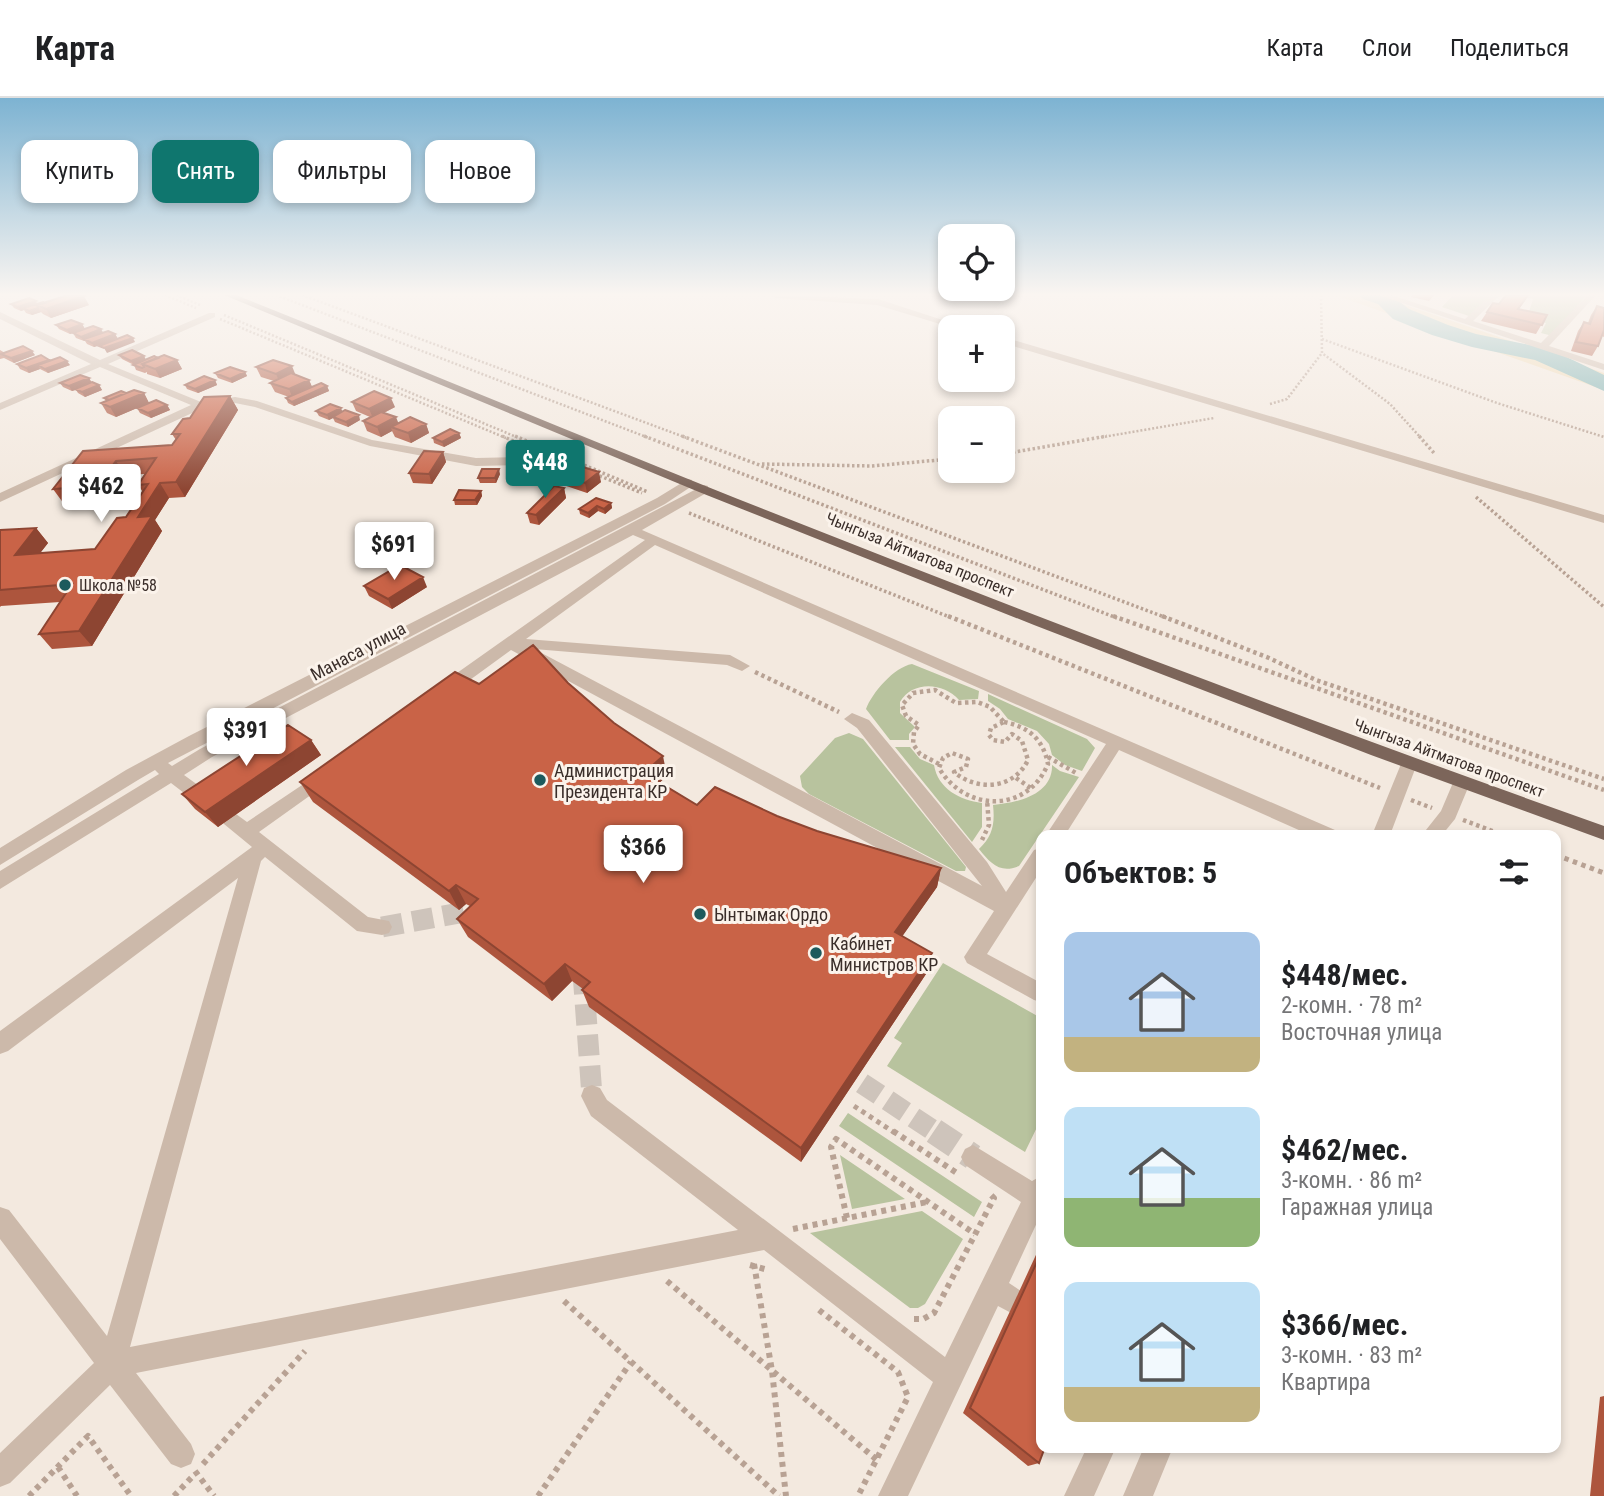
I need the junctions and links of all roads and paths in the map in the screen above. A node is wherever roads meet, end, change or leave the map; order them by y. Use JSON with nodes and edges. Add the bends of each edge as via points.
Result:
{"nodes":[{"id":1,"x":92,"y":360,"type":"edge"},
{"id":2,"x":104,"y":360,"type":"edge"},
{"id":3,"x":327,"y":360,"type":"edge"},
{"id":4,"x":330,"y":360,"type":"edge"},
{"id":5,"x":388,"y":360,"type":"edge"},
{"id":6,"x":446,"y":360,"type":"edge"},
{"id":7,"x":478,"y":360,"type":"edge"},
{"id":8,"x":1069,"y":360,"type":"edge"},
{"id":9,"x":1316,"y":360,"type":"edge"},
{"id":10,"x":1384,"y":360,"type":"edge"},
{"id":11,"x":1582,"y":360,"type":"edge"},
{"id":12,"x":98,"y":363,"type":"junction"},
{"id":13,"x":1604,"y":367,"type":"edge"},
{"id":14,"x":200,"y":405,"type":"junction"},
{"id":15,"x":0,"y":407,"type":"edge"},
{"id":16,"x":1242,"y":413,"type":"junction"},
{"id":17,"x":1604,"y":437,"type":"edge"},
{"id":18,"x":1015,"y":452,"type":"edge"},
{"id":19,"x":938,"y":460,"type":"edge"},
{"id":20,"x":528,"y":461,"type":"edge"},
{"id":21,"x":758,"y":464,"type":"junction"},
{"id":22,"x":688,"y":483,"type":"junction"},
{"id":23,"x":704,"y":489,"type":"junction"},
{"id":24,"x":0,"y":498,"type":"edge"},
{"id":25,"x":661,"y":501,"type":"junction"},
{"id":26,"x":676,"y":508,"type":"junction"},
{"id":27,"x":1604,"y":519,"type":"edge"},
{"id":28,"x":632,"y":530,"type":"junction"},
{"id":29,"x":654,"y":540,"type":"junction"},
{"id":30,"x":510,"y":643,"type":"junction"},
{"id":31,"x":742,"y":666,"type":"joint"},
{"id":32,"x":433,"y":698,"type":"edge"},
{"id":33,"x":852,"y":719,"type":"joint"},
{"id":34,"x":1004,"y":722,"type":"junction"},
{"id":35,"x":1115,"y":743,"type":"junction"},
{"id":36,"x":1047,"y":757,"type":"junction"},
{"id":37,"x":939,"y":764,"type":"junction"},
{"id":38,"x":1409,"y":764,"type":"junction"},
{"id":39,"x":163,"y":768,"type":"junction"},
{"id":40,"x":334,"y":769,"type":"edge"},
{"id":41,"x":1093,"y":777,"type":"junction"},
{"id":42,"x":1016,"y":778,"type":"junction"},
{"id":43,"x":1604,"y":779,"type":"edge"},
{"id":44,"x":1461,"y":783,"type":"junction"},
{"id":45,"x":1032,"y":789,"type":"junction"},
{"id":46,"x":1604,"y":790,"type":"edge"},
{"id":47,"x":1399,"y":796,"type":"junction"},
{"id":48,"x":987,"y":800,"type":"junction"},
{"id":49,"x":207,"y":801,"type":"edge"},
{"id":50,"x":1449,"y":814,"type":"junction"},
{"id":51,"x":230,"y":818,"type":"dead end"},
{"id":52,"x":1058,"y":830,"type":"edge"},
{"id":53,"x":1317,"y":830,"type":"edge"},
{"id":54,"x":1383,"y":830,"type":"edge"},
{"id":55,"x":1435,"y":830,"type":"edge"},
{"id":56,"x":1490,"y":830,"type":"edge"},
{"id":57,"x":246,"y":832,"type":"junction"},
{"id":58,"x":1604,"y":833,"type":"edge"},
{"id":59,"x":967,"y":851,"type":"junction"},
{"id":60,"x":260,"y":853,"type":"junction"},
{"id":61,"x":0,"y":857,"type":"edge"},
{"id":62,"x":1561,"y":857,"type":"edge"},
{"id":63,"x":1036,"y":863,"type":"edge"},
{"id":64,"x":1604,"y":873,"type":"edge"},
{"id":65,"x":0,"y":881,"type":"edge"},
{"id":66,"x":1006,"y":908,"type":"junction"},
{"id":67,"x":382,"y":927,"type":"tunnel mouth"},
{"id":68,"x":1036,"y":990,"type":"edge"},
{"id":69,"x":0,"y":1044,"type":"edge"},
{"id":70,"x":592,"y":1096,"type":"tunnel mouth"},
{"id":71,"x":854,"y":1106,"type":"dead end"},
{"id":72,"x":966,"y":1166,"type":"joint"},
{"id":73,"x":982,"y":1190,"type":"dead end"},
{"id":74,"x":1036,"y":1192,"type":"edge"},
{"id":75,"x":927,"y":1202,"type":"junction"},
{"id":76,"x":1036,"y":1202,"type":"edge"},
{"id":77,"x":847,"y":1218,"type":"junction"},
{"id":78,"x":0,"y":1219,"type":"edge"},
{"id":79,"x":975,"y":1234,"type":"junction"},
{"id":80,"x":769,"y":1237,"type":"junction"},
{"id":81,"x":776,"y":1276,"type":"dead end"},
{"id":82,"x":667,"y":1281,"type":"dead end"},
{"id":83,"x":564,"y":1301,"type":"dead end"},
{"id":84,"x":817,"y":1308,"type":"dead end"},
{"id":85,"x":913,"y":1319,"type":"dead end"},
{"id":86,"x":305,"y":1352,"type":"dead end"},
{"id":87,"x":631,"y":1362,"type":"junction"},
{"id":88,"x":112,"y":1364,"type":"junction"},
{"id":89,"x":772,"y":1371,"type":"junction"},
{"id":90,"x":950,"y":1378,"type":"junction"},
{"id":91,"x":1099,"y":1453,"type":"edge"},
{"id":92,"x":1156,"y":1453,"type":"edge"},
{"id":93,"x":181,"y":1454,"type":"joint"},
{"id":94,"x":877,"y":1460,"type":"junction"},
{"id":95,"x":58,"y":1467,"type":"junction"},
{"id":96,"x":0,"y":1473,"type":"edge"},
{"id":97,"x":29,"y":1496,"type":"edge"},
{"id":98,"x":78,"y":1496,"type":"edge"},
{"id":99,"x":131,"y":1496,"type":"edge"},
{"id":100,"x":174,"y":1496,"type":"edge"},
{"id":101,"x":214,"y":1496,"type":"edge"},
{"id":102,"x":538,"y":1496,"type":"edge"},
{"id":103,"x":779,"y":1496,"type":"edge"},
{"id":104,"x":786,"y":1496,"type":"edge"},
{"id":105,"x":858,"y":1496,"type":"edge"},
{"id":106,"x":893,"y":1496,"type":"edge"},
{"id":107,"x":1079,"y":1496,"type":"edge"},
{"id":108,"x":1138,"y":1496,"type":"edge"}],
"edges":[{"from":1,"to":12,"type":"street"},
{"from":2,"to":12,"type":"street"},
{"from":3,"to":25,"type":"path"},
{"from":4,"to":25,"type":"path","via":[[647,491]]},
{"from":5,"to":22,"type":"main road","name":"Чынгыза Айтматова проспект"},
{"from":6,"to":46,"type":"path","via":[[1170,638]]},
{"from":7,"to":21,"type":"path"},
{"from":8,"to":16,"type":"street"},
{"from":9,"to":16,"type":"path","via":[[1287,399]]},
{"from":10,"to":17,"type":"path","via":[[1495,403]]},
{"from":11,"to":13,"type":"street"},
{"from":12,"to":14,"type":"street"},
{"from":12,"to":15,"type":"street"},
{"from":14,"to":20,"type":"street","via":[[234,400],[370,443],[476,462]]},
{"from":14,"to":24,"type":"street"},
{"from":16,"to":18,"type":"path"},
{"from":16,"to":27,"type":"street"},
{"from":19,"to":21,"type":"path","via":[[872,466]]},
{"from":21,"to":43,"type":"path","via":[[1091,588],[1316,680]]},
{"from":22,"to":23,"type":"main road","name":"Чынгыза Айтматова проспект"},
{"from":22,"to":25,"type":"street","name":"Манаса улица"},
{"from":23,"to":26,"type":"street","name":"Манаса улица"},
{"from":23,"to":38,"type":"main road","name":"Чынгыза Айтматова проспект"},
{"from":25,"to":39,"type":"street","name":"Манаса улица","via":[[439,613]]},
{"from":26,"to":28,"type":"street","name":"Манаса улица"},
{"from":26,"to":47,"type":"path"},
{"from":28,"to":29,"type":"street"},
{"from":28,"to":39,"type":"street","name":"Манаса улица"},
{"from":29,"to":30,"type":"street"},
{"from":29,"to":35,"type":"street"},
{"from":30,"to":31,"type":"street","via":[[730,660]]},
{"from":30,"to":32,"type":"street"},
{"from":30,"to":66,"type":"street"},
{"from":31,"to":33,"type":"path"},
{"from":33,"to":59,"type":"street","via":[[863,724]]},
{"from":34,"to":36,"type":"path","via":[[1038,736]]},
{"from":34,"to":37,"type":"path","via":[[998,712],[982,704],[956,703],[927,689],[911,693],[902,705],[906,716],[919,725],[913,743],[920,754]]},
{"from":34,"to":42,"type":"path","via":[[989,735],[1005,742],[1012,734],[1023,741],[1028,760]]},
{"from":35,"to":41,"type":"street"},
{"from":35,"to":53,"type":"street"},
{"from":36,"to":41,"type":"path","via":[[1065,769]]},
{"from":36,"to":45,"type":"path","via":[[1044,776]]},
{"from":37,"to":42,"type":"path","via":[[947,754],[958,753],[968,759],[965,767],[954,772],[963,778],[991,786]]},
{"from":37,"to":48,"type":"path","via":[[951,787]]},
{"from":38,"to":44,"type":"main road","name":"Чынгыза Айтматова проспект"},
{"from":38,"to":47,"type":"street"},
{"from":39,"to":49,"type":"street"},
{"from":39,"to":61,"type":"street","name":"Манаса улица"},
{"from":39,"to":65,"type":"street","name":"Манаса улица"},
{"from":40,"to":57,"type":"street"},
{"from":41,"to":52,"type":"street"},
{"from":42,"to":45,"type":"path"},
{"from":44,"to":50,"type":"street"},
{"from":44,"to":58,"type":"main road","name":"Чынгыза Айтматова проспект"},
{"from":45,"to":48,"type":"path","via":[[1009,800]]},
{"from":47,"to":50,"type":"path"},
{"from":47,"to":54,"type":"street"},
{"from":48,"to":59,"type":"path","via":[[986,832]]},
{"from":50,"to":55,"type":"street"},
{"from":50,"to":56,"type":"path"},
{"from":51,"to":57,"type":"street"},
{"from":57,"to":60,"type":"street"},
{"from":59,"to":66,"type":"street"},
{"from":60,"to":67,"type":"street","via":[[364,925]]},
{"from":60,"to":69,"type":"street"},
{"from":60,"to":88,"type":"street"},
{"from":62,"to":64,"type":"path"},
{"from":63,"to":66,"type":"street"},
{"from":66,"to":68,"type":"street","via":[[974,957]]},
{"from":70,"to":80,"type":"street","via":[[599,1108]]},
{"from":71,"to":72,"type":"path"},
{"from":72,"to":74,"type":"street"},
{"from":73,"to":79,"type":"path","via":[[994,1198]]},
{"from":75,"to":77,"type":"path"},
{"from":75,"to":77,"type":"path","via":[[836,1139],[831,1147]]},
{"from":75,"to":79,"type":"path"},
{"from":76,"to":90,"type":"street","via":[[1004,1295]]},
{"from":77,"to":80,"type":"path"},
{"from":78,"to":88,"type":"street"},
{"from":79,"to":85,"type":"path","via":[[934,1313]]},
{"from":80,"to":88,"type":"street"},
{"from":80,"to":90,"type":"street"},
{"from":81,"to":89,"type":"path","via":[[754,1264]]},
{"from":82,"to":89,"type":"path"},
{"from":83,"to":87,"type":"path"},
{"from":84,"to":94,"type":"path","via":[[898,1372],[908,1397]]},
{"from":86,"to":100,"type":"path"},
{"from":87,"to":102,"type":"path"},
{"from":87,"to":103,"type":"path"},
{"from":88,"to":93,"type":"street"},
{"from":88,"to":96,"type":"street"},
{"from":89,"to":94,"type":"path"},
{"from":89,"to":104,"type":"path"},
{"from":90,"to":106,"type":"street"},
{"from":91,"to":107,"type":"street"},
{"from":92,"to":108,"type":"street"},
{"from":93,"to":101,"type":"path"},
{"from":94,"to":105,"type":"path"},
{"from":95,"to":97,"type":"path"},
{"from":95,"to":98,"type":"path"},
{"from":95,"to":99,"type":"path","via":[[88,1436]]}]}
